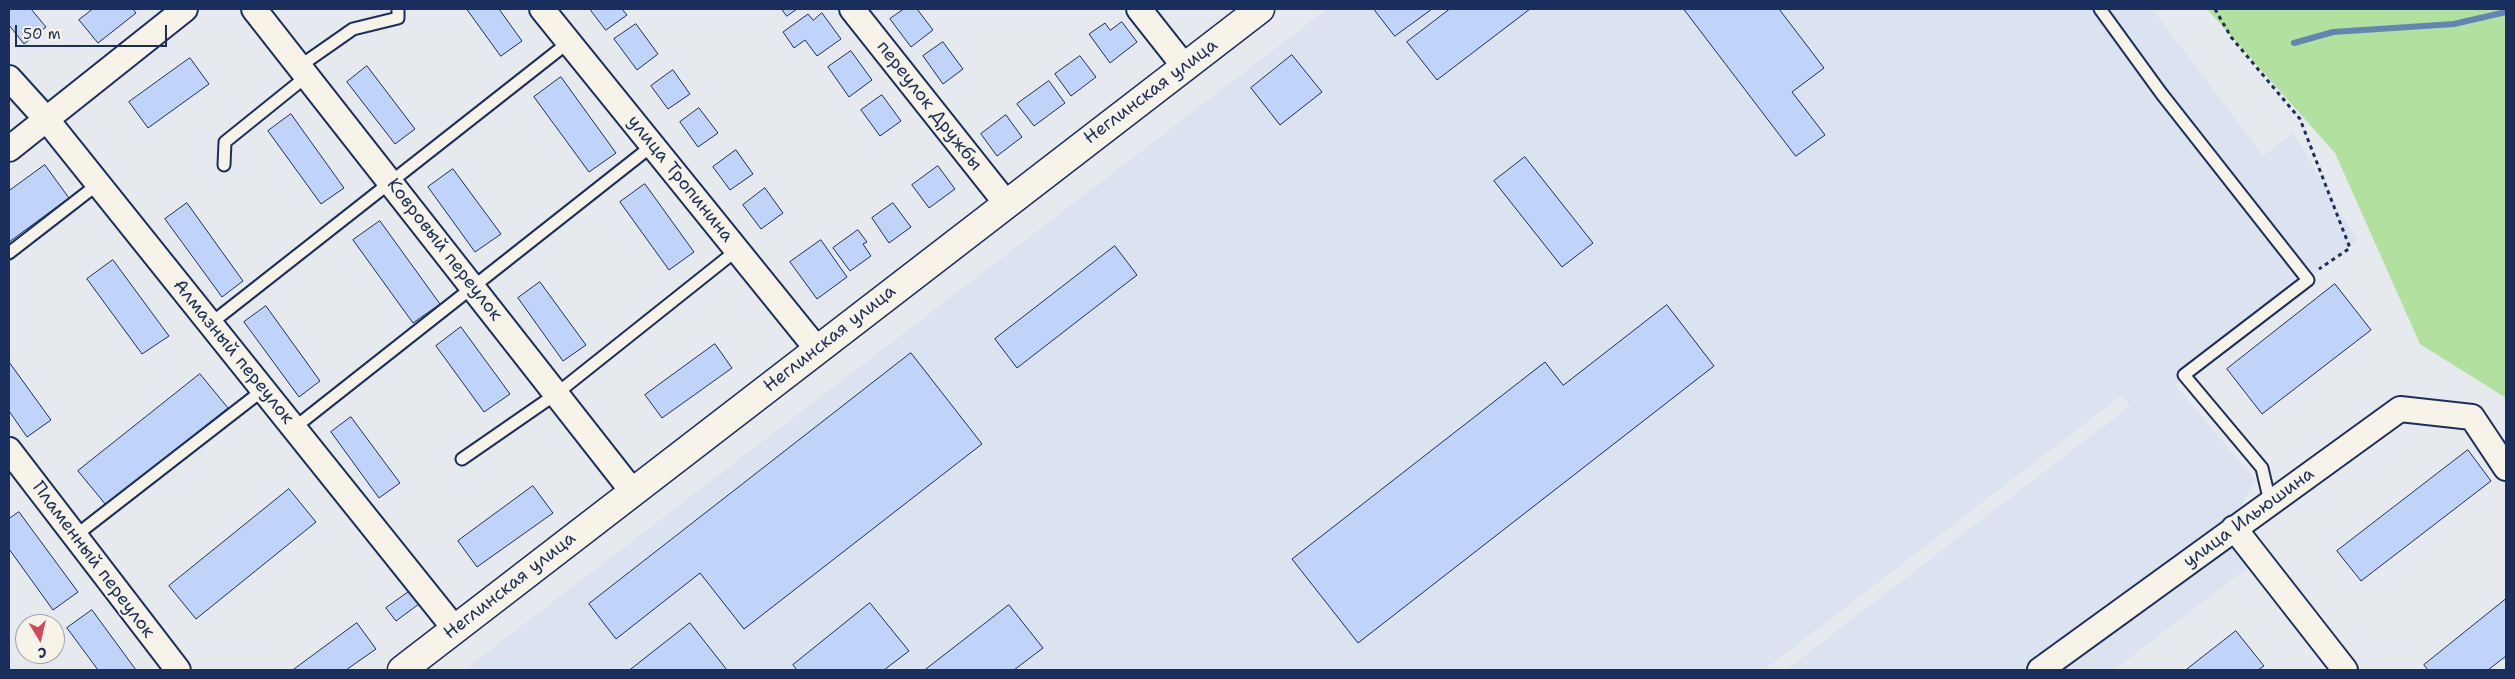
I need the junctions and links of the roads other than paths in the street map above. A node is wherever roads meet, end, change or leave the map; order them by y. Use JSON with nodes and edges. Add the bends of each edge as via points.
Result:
{"nodes":[{"id":1,"x":185,"y":9,"type":"edge"},
{"id":2,"x":254,"y":9,"type":"edge"},
{"id":3,"x":398,"y":9,"type":"edge"},
{"id":4,"x":542,"y":9,"type":"edge"},
{"id":5,"x":852,"y":9,"type":"edge"},
{"id":6,"x":1139,"y":9,"type":"edge"},
{"id":7,"x":1260,"y":9,"type":"edge"},
{"id":8,"x":2100,"y":9,"type":"edge"},
{"id":9,"x":569,"y":42,"type":"junction"},
{"id":10,"x":1184,"y":66,"type":"junction"},
{"id":11,"x":303,"y":71,"type":"junction"},
{"id":12,"x":9,"y":78,"type":"edge"},
{"id":13,"x":47,"y":120,"type":"junction"},
{"id":14,"x":652,"y":145,"type":"junction"},
{"id":15,"x":9,"y":149,"type":"edge"},
{"id":16,"x":224,"y":164,"type":"dead end"},
{"id":17,"x":390,"y":181,"type":"junction"},
{"id":18,"x":98,"y":184,"type":"junction"},
{"id":19,"x":1006,"y":203,"type":"junction"},
{"id":20,"x":737,"y":250,"type":"junction"},
{"id":21,"x":9,"y":252,"type":"edge"},
{"id":22,"x":472,"y":287,"type":"junction"},
{"id":23,"x":210,"y":324,"type":"junction"},
{"id":24,"x":817,"y":349,"type":"junction"},
{"id":25,"x":263,"y":390,"type":"junction"},
{"id":26,"x":556,"y":394,"type":"junction"},
{"id":27,"x":294,"y":428,"type":"junction"},
{"id":28,"x":9,"y":450,"type":"edge"},
{"id":29,"x":462,"y":460,"type":"dead end"},
{"id":30,"x":2506,"y":468,"type":"edge"},
{"id":31,"x":632,"y":492,"type":"junction"},
{"id":32,"x":2270,"y":502,"type":"junction"},
{"id":33,"x":2234,"y":528,"type":"junction"},
{"id":34,"x":75,"y":536,"type":"junction"},
{"id":35,"x":455,"y":629,"type":"junction"},
{"id":36,"x":178,"y":670,"type":"edge"},
{"id":37,"x":402,"y":670,"type":"edge"},
{"id":38,"x":2040,"y":670,"type":"edge"},
{"id":39,"x":2345,"y":670,"type":"edge"}],
"edges":[{"from":1,"to":13,"type":"street"},
{"from":2,"to":11,"type":"street","name":"Ковровый переулок"},
{"from":3,"to":11,"type":"lane","via":[[398,18],[353,29]]},
{"from":4,"to":9,"type":"street","name":"улица Тропинина"},
{"from":5,"to":19,"type":"street","name":"переулок Дружбы"},
{"from":6,"to":10,"type":"street"},
{"from":7,"to":10,"type":"street","name":"Неглинская улица"},
{"from":8,"to":32,"type":"lane","via":[[2160,93],[2308,280],[2184,375],[2262,468]]},
{"from":9,"to":14,"type":"street","name":"улица Тропинина"},
{"from":9,"to":17,"type":"lane"},
{"from":10,"to":19,"type":"street","name":"Неглинская улица"},
{"from":11,"to":16,"type":"lane","via":[[225,142]]},
{"from":11,"to":17,"type":"street","name":"Ковровый переулок"},
{"from":12,"to":13,"type":"street","name":"Алмазный переулок"},
{"from":13,"to":15,"type":"street"},
{"from":13,"to":18,"type":"street","name":"Алмазный переулок"},
{"from":14,"to":20,"type":"street","name":"улица Тропинина"},
{"from":14,"to":22,"type":"lane"},
{"from":17,"to":22,"type":"street","name":"Ковровый переулок"},
{"from":17,"to":23,"type":"lane"},
{"from":18,"to":21,"type":"lane"},
{"from":18,"to":23,"type":"street","name":"Алмазный переулок"},
{"from":19,"to":24,"type":"street","name":"Неглинская улица"},
{"from":20,"to":24,"type":"street","name":"улица Тропинина"},
{"from":20,"to":26,"type":"lane"},
{"from":22,"to":26,"type":"street","name":"Ковровый переулок"},
{"from":22,"to":27,"type":"lane"},
{"from":23,"to":25,"type":"street","name":"Алмазный переулок"},
{"from":24,"to":31,"type":"street","name":"Неглинская улица"},
{"from":25,"to":27,"type":"street","name":"Алмазный переулок"},
{"from":25,"to":34,"type":"lane"},
{"from":26,"to":29,"type":"lane"},
{"from":26,"to":31,"type":"street","name":"Ковровый переулок"},
{"from":27,"to":35,"type":"street","name":"Алмазный переулок"},
{"from":28,"to":34,"type":"street","name":"Пламенный переулок"},
{"from":30,"to":32,"type":"street","name":"улица Ильюшина","via":[[2472,417],[2400,409]]},
{"from":31,"to":35,"type":"street","name":"Неглинская улица"},
{"from":32,"to":33,"type":"street","name":"улица Ильюшина"},
{"from":33,"to":38,"type":"street","name":"улица Ильюшина"},
{"from":33,"to":39,"type":"street"},
{"from":34,"to":36,"type":"street","name":"Пламенный переулок"},
{"from":35,"to":37,"type":"street","name":"Неглинская улица"}]}
